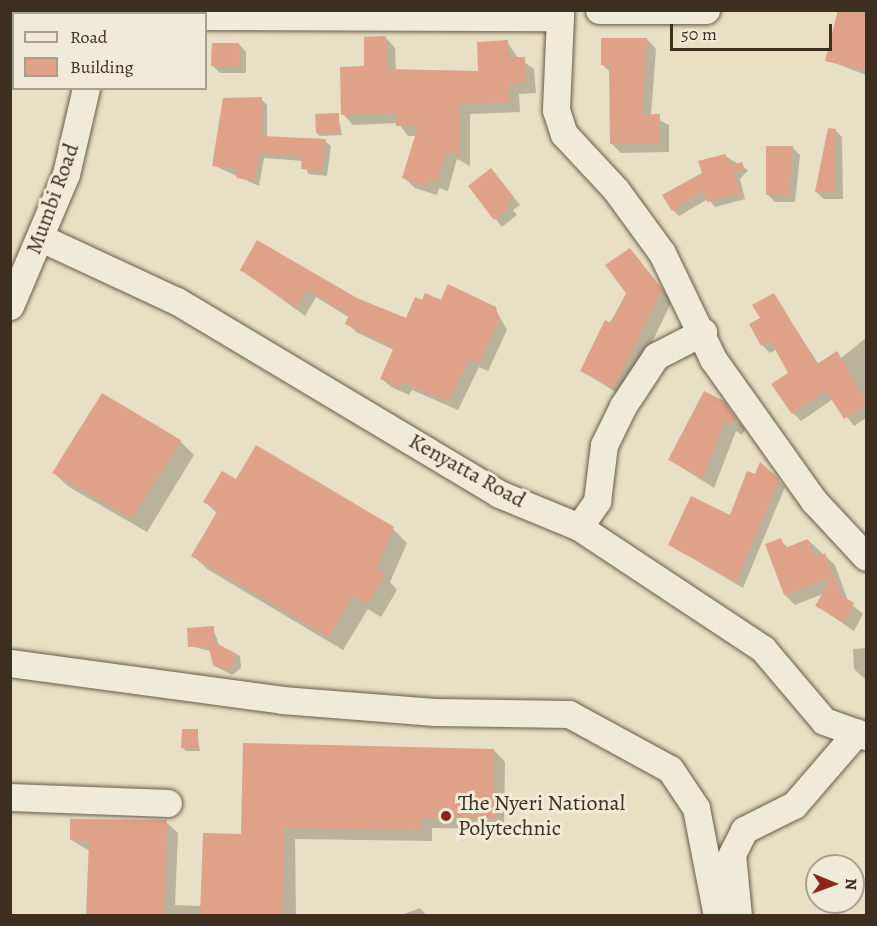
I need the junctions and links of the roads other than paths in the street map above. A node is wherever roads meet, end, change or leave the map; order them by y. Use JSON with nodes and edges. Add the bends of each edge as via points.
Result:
{"nodes":[{"id":1,"x":599,"y":10,"type":"edge"},
{"id":2,"x":706,"y":10,"type":"edge"},
{"id":3,"x":295,"y":14,"type":"edge"},
{"id":4,"x":560,"y":14,"type":"edge"},
{"id":5,"x":207,"y":16,"type":"edge"},
{"id":6,"x":86,"y":90,"type":"edge"},
{"id":7,"x":41,"y":238,"type":"junction"},
{"id":8,"x":10,"y":306,"type":"edge"},
{"id":9,"x":703,"y":332,"type":"junction"},
{"id":10,"x":579,"y":527,"type":"junction"},
{"id":11,"x":866,"y":557,"type":"edge"},
{"id":12,"x":10,"y":663,"type":"edge"},
{"id":13,"x":862,"y":734,"type":"edge"},
{"id":14,"x":10,"y":796,"type":"edge"},
{"id":15,"x":168,"y":803,"type":"dead end"},
{"id":16,"x":717,"y":915,"type":"edge"},
{"id":17,"x":738,"y":915,"type":"edge"}],
"edges":[{"from":1,"to":2,"type":"street"},
{"from":3,"to":4,"type":"street"},
{"from":3,"to":5,"type":"street"},
{"from":4,"to":9,"type":"street","via":[[556,110],[564,134],[616,190],[662,253]]},
{"from":6,"to":7,"type":"street","name":"Mumbi Road","via":[[66,174]]},
{"from":7,"to":8,"type":"street","name":"Mumbi Road"},
{"from":7,"to":10,"type":"street","name":"Kenyatta Road","via":[[177,301],[499,494]]},
{"from":9,"to":10,"type":"street","via":[[656,356],[623,406],[604,445],[597,501]]},
{"from":9,"to":11,"type":"street","via":[[713,359],[814,501]]},
{"from":10,"to":13,"type":"street","name":"Kenyatta Road","via":[[755,643],[824,721]]},
{"from":12,"to":16,"type":"street","via":[[282,700],[435,712],[569,714],[670,769],[696,808]]},
{"from":13,"to":17,"type":"street","via":[[794,805],[744,830],[732,854]]},
{"from":14,"to":15,"type":"street"}]}
